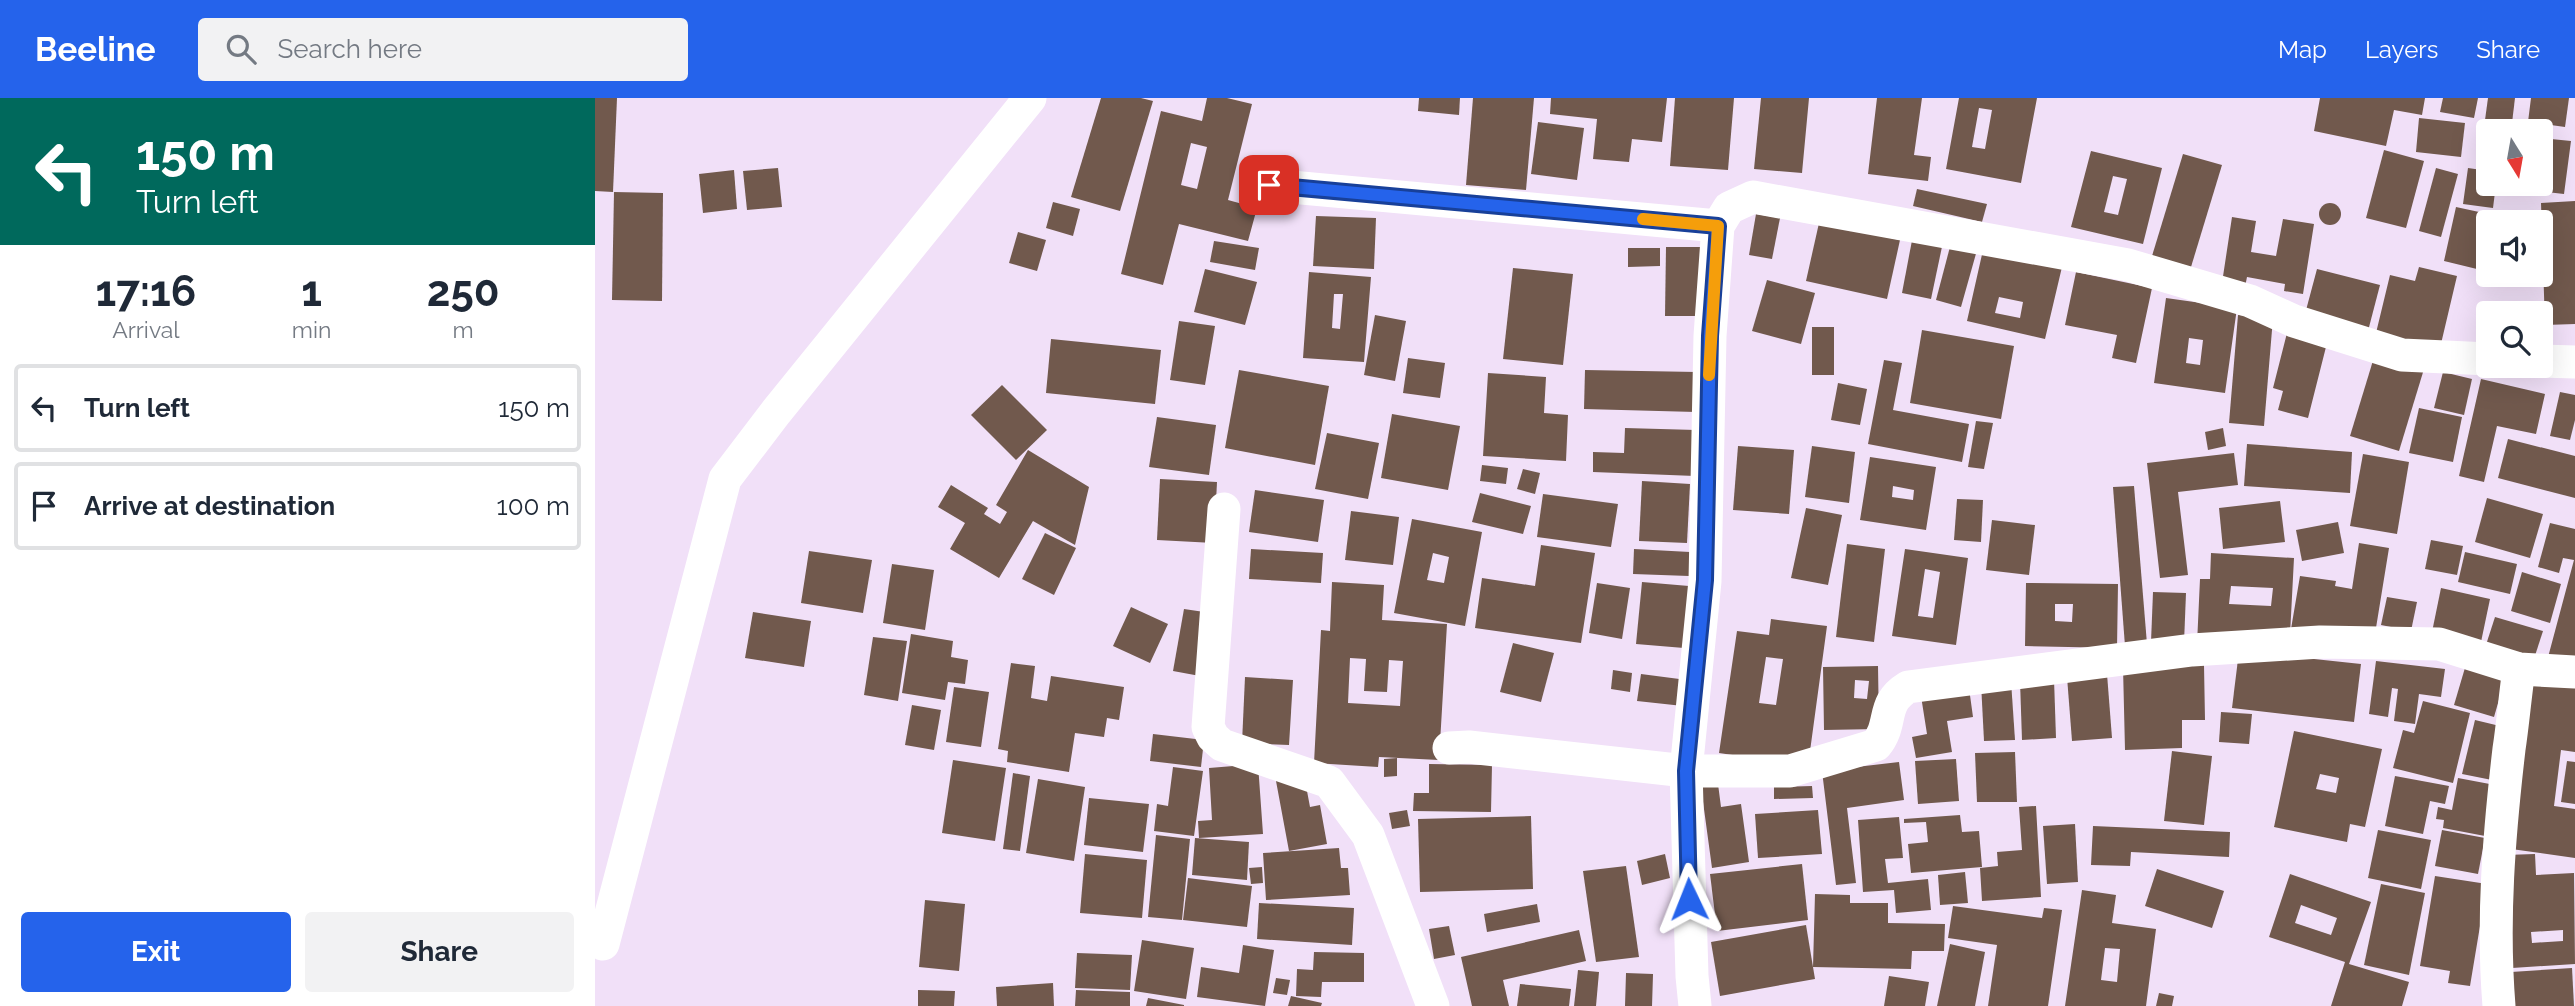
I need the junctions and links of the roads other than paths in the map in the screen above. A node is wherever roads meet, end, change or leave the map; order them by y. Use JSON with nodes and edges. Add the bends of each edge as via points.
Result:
{"nodes":[{"id":1,"x":1030,"y":98,"type":"edge"},
{"id":2,"x":1269,"y":185,"type":"dead end"},
{"id":3,"x":1718,"y":226,"type":"junction"},
{"id":4,"x":2476,"y":358,"type":"edge"},
{"id":5,"x":2553,"y":361,"type":"edge"},
{"id":6,"x":2575,"y":362,"type":"edge"},
{"id":7,"x":1224,"y":509,"type":"dead end"},
{"id":8,"x":2519,"y":669,"type":"junction"},
{"id":9,"x":2575,"y":671,"type":"edge"},
{"id":10,"x":1449,"y":748,"type":"dead end"},
{"id":11,"x":1686,"y":771,"type":"junction"},
{"id":12,"x":603,"y":944,"type":"dead end"},
{"id":13,"x":1433,"y":1006,"type":"edge"},
{"id":14,"x":1695,"y":1006,"type":"edge"},
{"id":15,"x":2499,"y":1006,"type":"edge"}],
"edges":[{"from":1,"to":12,"type":"street","via":[[725,479]]},
{"from":2,"to":3,"type":"street"},
{"from":3,"to":4,"type":"street","via":[[1729,208],[1753,197],[2127,265],[2250,301],[2294,321],[2402,355]]},
{"from":3,"to":11,"type":"street","via":[[1710,336],[1705,580]]},
{"from":5,"to":6,"type":"street"},
{"from":7,"to":13,"type":"street","via":[[1208,727],[1222,745],[1329,782],[1368,835]]},
{"from":8,"to":9,"type":"street"},
{"from":8,"to":11,"type":"street","via":[[2439,644],[2320,642],[2192,650],[1908,687],[1891,702],[1884,736],[1864,750],[1790,771]]},
{"from":8,"to":15,"type":"street","via":[[2495,900]]},
{"from":10,"to":11,"type":"street"},
{"from":11,"to":14,"type":"street"}]}
